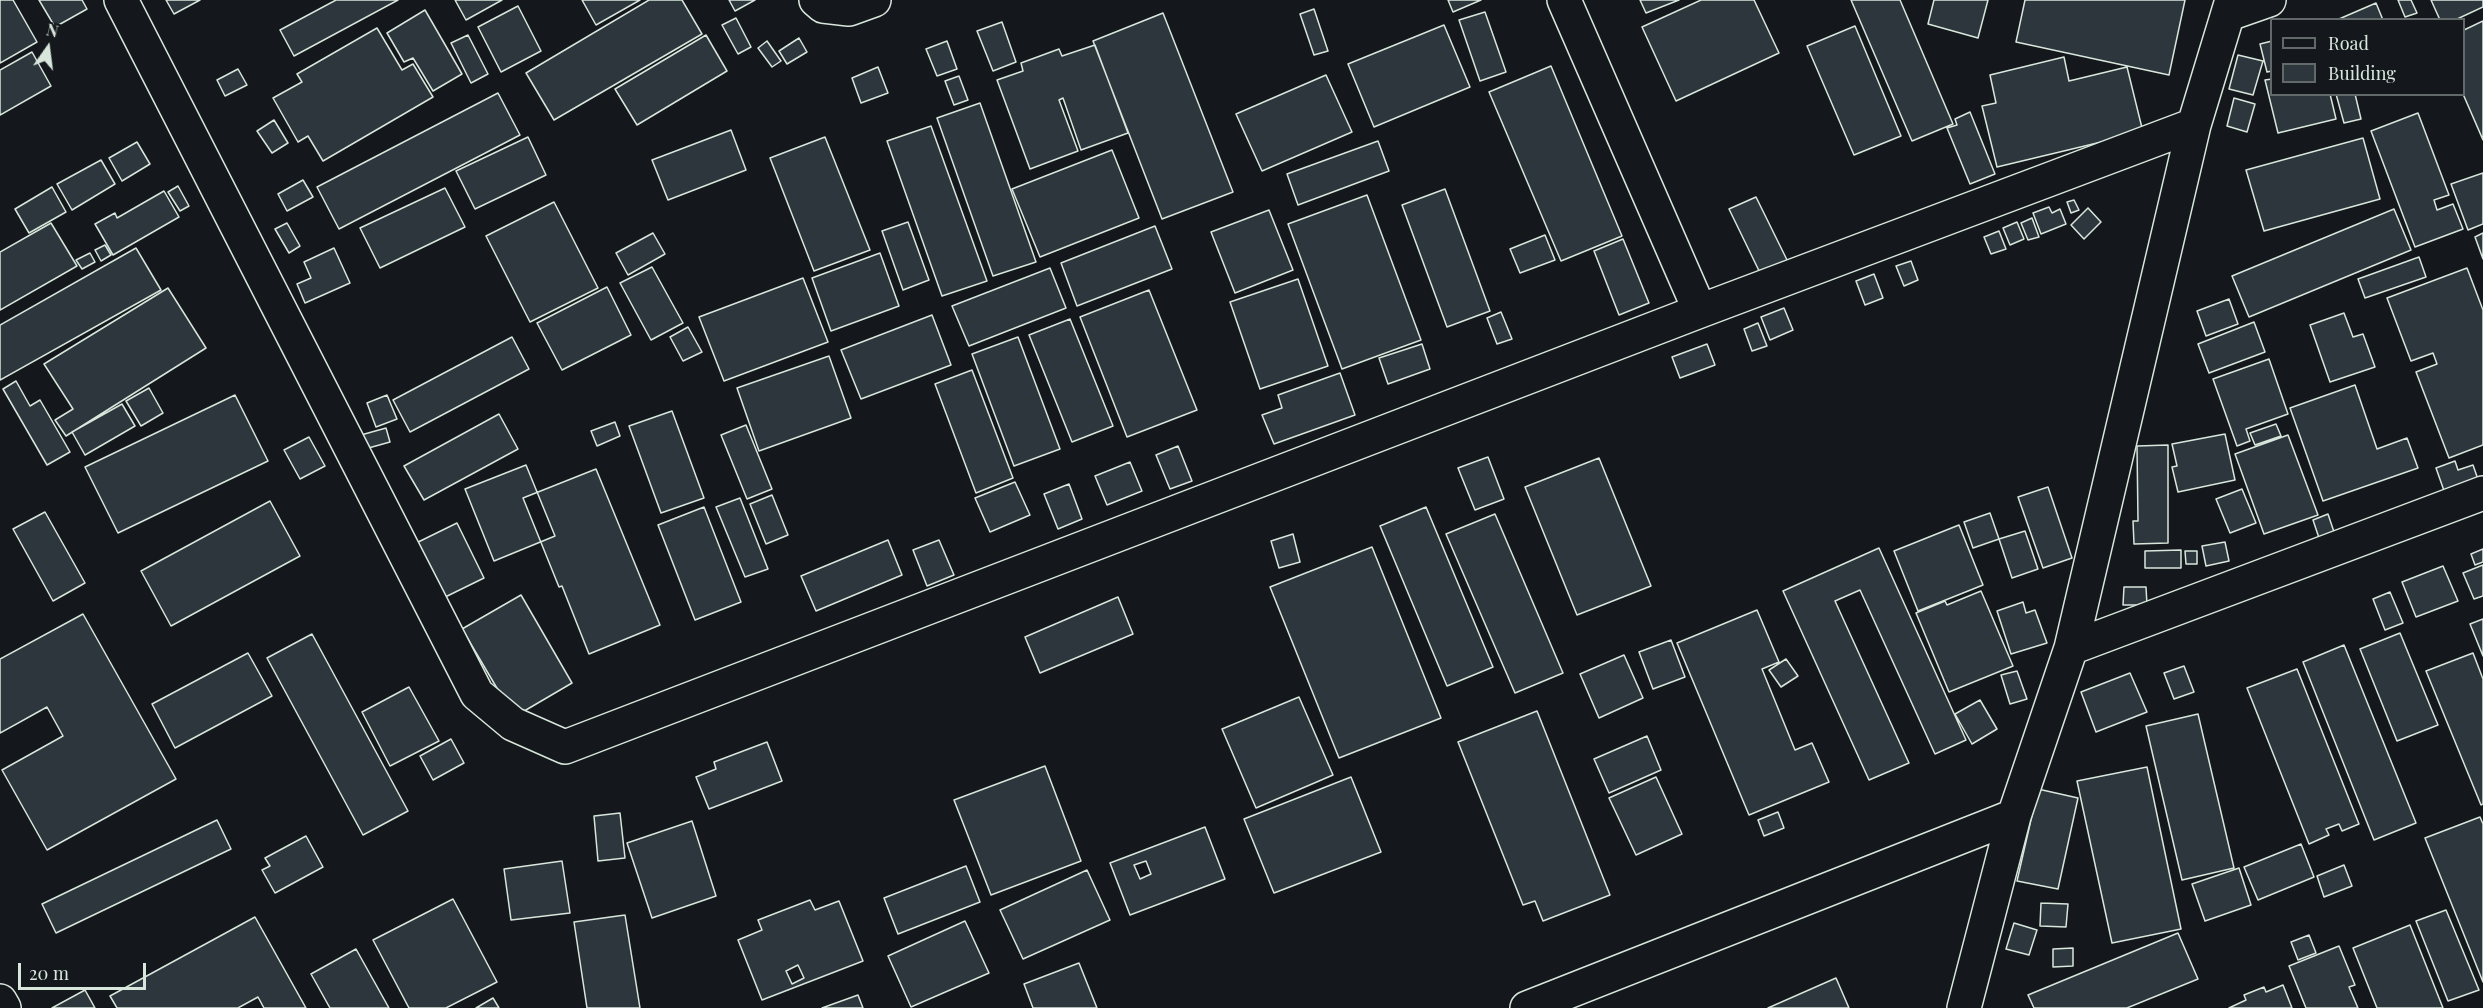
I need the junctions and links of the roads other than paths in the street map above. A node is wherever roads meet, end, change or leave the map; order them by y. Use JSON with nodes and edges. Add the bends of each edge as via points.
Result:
{"nodes":[{"id":1,"x":121,"y":0,"type":"edge"},
{"id":2,"x":816,"y":0,"type":"edge"},
{"id":3,"x":874,"y":0,"type":"edge"},
{"id":4,"x":1564,"y":0,"type":"edge"},
{"id":5,"x":2269,"y":0,"type":"edge"},
{"id":6,"x":2230,"y":7,"type":"edge"},
{"id":7,"x":2194,"y":125,"type":"junction"},
{"id":8,"x":1700,"y":311,"type":"junction"},
{"id":9,"x":2483,"y":492,"type":"edge"},
{"id":10,"x":2071,"y":648,"type":"junction"},
{"id":11,"x":2014,"y":816,"type":"junction"},
{"id":12,"x":1527,"y":1008,"type":"edge"},
{"id":13,"x":1964,"y":1008,"type":"edge"}],
"edges":[{"from":1,"to":8,"type":"street","via":[[477,694],[513,724],[565,747]]},
{"from":2,"to":3,"type":"street","via":[[823,6],[849,9]]},
{"from":4,"to":8,"type":"street"},
{"from":5,"to":6,"type":"street"},
{"from":6,"to":7,"type":"street"},
{"from":7,"to":8,"type":"street"},
{"from":7,"to":10,"type":"street"},
{"from":9,"to":10,"type":"street"},
{"from":10,"to":11,"type":"street"},
{"from":11,"to":12,"type":"street"},
{"from":11,"to":13,"type":"street"}]}
